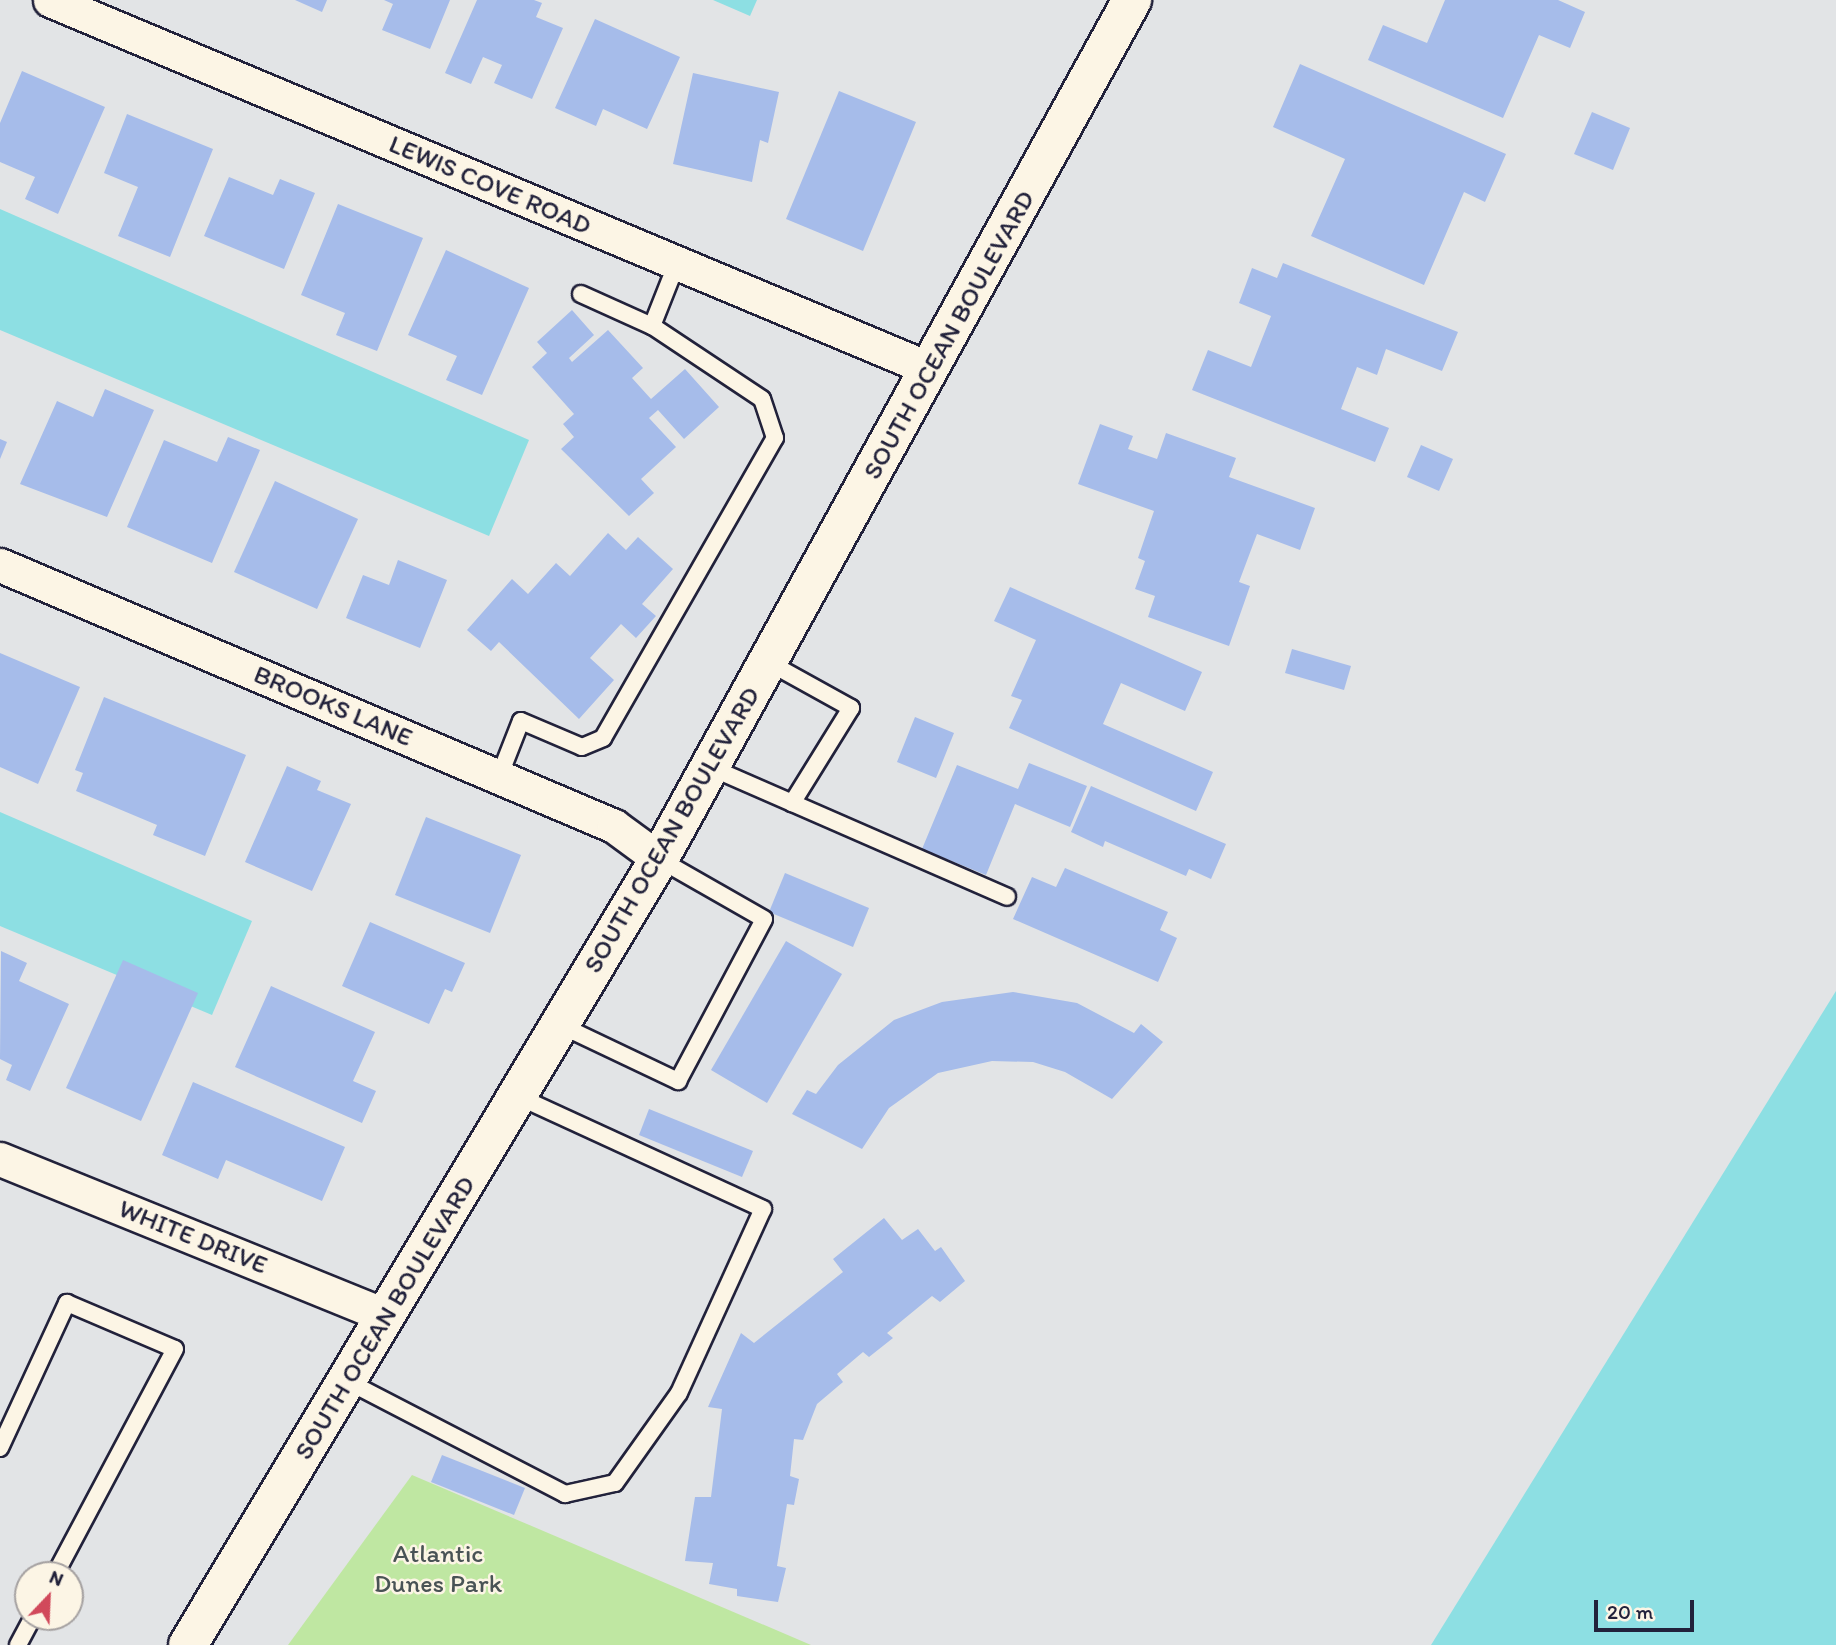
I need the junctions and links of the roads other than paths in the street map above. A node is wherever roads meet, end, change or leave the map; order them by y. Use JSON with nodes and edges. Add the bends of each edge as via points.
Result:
{"nodes":[{"id":1,"x":50,"y":0,"type":"edge"},
{"id":2,"x":1132,"y":0,"type":"edge"},
{"id":3,"x":677,"y":263,"type":"junction"},
{"id":4,"x":581,"y":295,"type":"dead end"},
{"id":5,"x":652,"y":326,"type":"junction"},
{"id":6,"x":930,"y":369,"type":"junction"},
{"id":7,"x":0,"y":565,"type":"edge"},
{"id":8,"x":768,"y":662,"type":"junction"},
{"id":9,"x":709,"y":767,"type":"junction"},
{"id":10,"x":499,"y":777,"type":"junction"},
{"id":11,"x":792,"y":803,"type":"junction"},
{"id":12,"x":659,"y":859,"type":"junction"},
{"id":13,"x":1007,"y":897,"type":"dead end"},
{"id":14,"x":560,"y":1025,"type":"junction"},
{"id":15,"x":517,"y":1096,"type":"junction"},
{"id":16,"x":0,"y":1159,"type":"edge"},
{"id":17,"x":386,"y":1316,"type":"junction"},
{"id":18,"x":347,"y":1381,"type":"junction"},
{"id":19,"x":0,"y":1448,"type":"edge"},
{"id":20,"x":62,"y":1561,"type":"edge"},
{"id":21,"x":188,"y":1645,"type":"edge"}],
"edges":[{"from":1,"to":3,"type":"street","name":"LEWIS COVE ROAD"},
{"from":2,"to":6,"type":"main road","name":"SOUTH OCEAN BOULEVARD"},
{"from":3,"to":5,"type":"lane"},
{"from":3,"to":6,"type":"street","name":"LEWIS COVE ROAD"},
{"from":4,"to":5,"type":"lane"},
{"from":5,"to":10,"type":"lane","via":[[762,398],[775,438],[603,738],[582,747],[521,722]]},
{"from":6,"to":8,"type":"main road","name":"SOUTH OCEAN BOULEVARD"},
{"from":7,"to":10,"type":"street","name":"BROOKS LANE"},
{"from":8,"to":9,"type":"main road","name":"SOUTH OCEAN BOULEVARD"},
{"from":8,"to":11,"type":"lane","via":[[851,708]]},
{"from":9,"to":11,"type":"lane"},
{"from":9,"to":12,"type":"main road","name":"SOUTH OCEAN BOULEVARD"},
{"from":10,"to":12,"type":"street","name":"BROOKS LANE","via":[[614,826]]},
{"from":11,"to":13,"type":"lane"},
{"from":12,"to":14,"type":"main road","name":"SOUTH OCEAN BOULEVARD"},
{"from":12,"to":14,"type":"lane","via":[[764,919],[678,1081]]},
{"from":14,"to":15,"type":"main road","name":"SOUTH OCEAN BOULEVARD"},
{"from":15,"to":17,"type":"main road","name":"SOUTH OCEAN BOULEVARD"},
{"from":15,"to":18,"type":"lane","via":[[763,1209],[679,1392],[615,1483],[565,1494]]},
{"from":16,"to":17,"type":"street","name":"WHITE DRIVE"},
{"from":17,"to":18,"type":"main road","name":"SOUTH OCEAN BOULEVARD"},
{"from":18,"to":21,"type":"main road","name":"SOUTH OCEAN BOULEVARD"},
{"from":19,"to":20,"type":"lane","via":[[68,1303],[175,1349]]}]}
